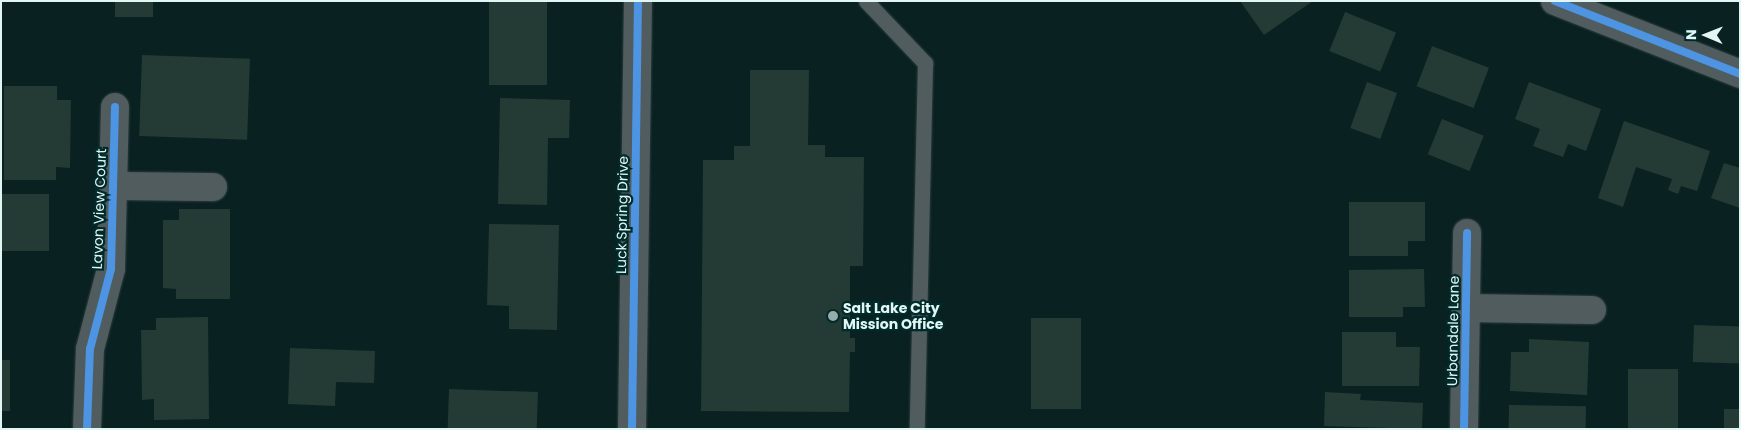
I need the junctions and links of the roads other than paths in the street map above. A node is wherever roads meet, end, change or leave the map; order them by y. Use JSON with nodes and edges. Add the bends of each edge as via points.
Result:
{"nodes":[{"id":1,"x":638,"y":1,"type":"edge"},
{"id":2,"x":866,"y":1,"type":"edge"},
{"id":3,"x":1555,"y":1,"type":"edge"},
{"id":4,"x":1740,"y":74,"type":"edge"},
{"id":5,"x":115,"y":107,"type":"dead end"},
{"id":6,"x":113,"y":186,"type":"junction"},
{"id":7,"x":213,"y":187,"type":"dead end"},
{"id":8,"x":1467,"y":233,"type":"dead end"},
{"id":9,"x":1466,"y":308,"type":"junction"},
{"id":10,"x":1592,"y":310,"type":"dead end"},
{"id":11,"x":86,"y":429,"type":"edge"},
{"id":12,"x":632,"y":429,"type":"edge"},
{"id":13,"x":917,"y":429,"type":"edge"},
{"id":14,"x":1464,"y":429,"type":"edge"}],
"edges":[{"from":1,"to":12,"type":"street","name":"Luck Spring Drive"},
{"from":2,"to":13,"type":"lane","via":[[925,62]]},
{"from":3,"to":4,"type":"street"},
{"from":5,"to":6,"type":"street","name":"Lavon View Court"},
{"from":6,"to":7,"type":"street","name":"Lavon View Court"},
{"from":6,"to":11,"type":"street","name":"Lavon View Court","via":[[111,269],[90,349]]},
{"from":8,"to":9,"type":"street","name":"Urbandale Lane"},
{"from":9,"to":10,"type":"street","name":"Urbandale Lane"},
{"from":9,"to":14,"type":"street","name":"Urbandale Lane"}]}
